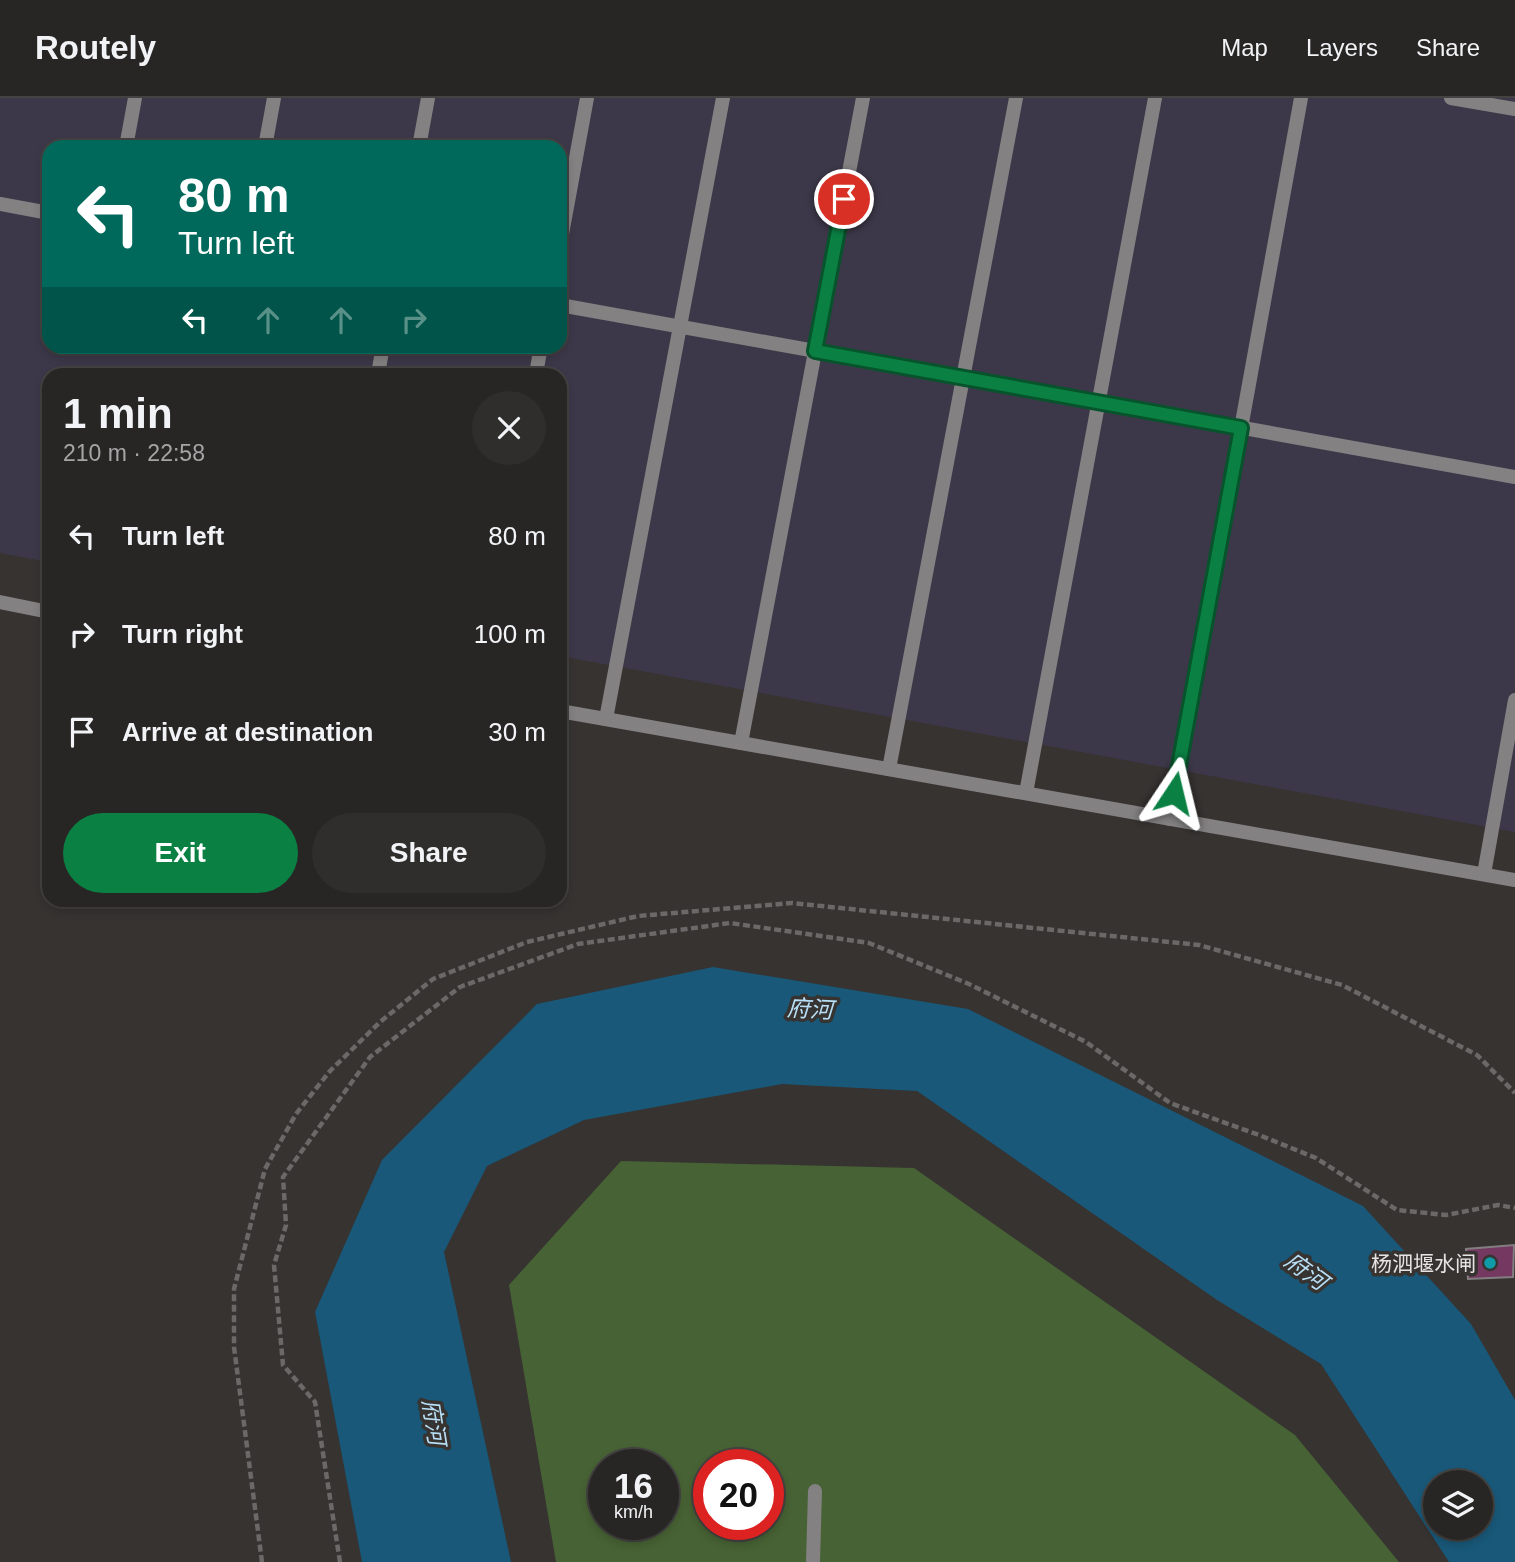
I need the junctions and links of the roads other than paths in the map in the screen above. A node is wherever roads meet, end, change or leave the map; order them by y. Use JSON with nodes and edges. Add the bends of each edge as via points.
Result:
{"nodes":[{"id":1,"x":135,"y":98,"type":"edge"},
{"id":2,"x":274,"y":98,"type":"edge"},
{"id":3,"x":428,"y":98,"type":"edge"},
{"id":4,"x":587,"y":98,"type":"edge"},
{"id":5,"x":723,"y":98,"type":"edge"},
{"id":6,"x":863,"y":98,"type":"edge"},
{"id":7,"x":1016,"y":98,"type":"edge"},
{"id":8,"x":1155,"y":98,"type":"edge"},
{"id":9,"x":1301,"y":98,"type":"edge"},
{"id":10,"x":1451,"y":98,"type":"edge"},
{"id":11,"x":1515,"y":109,"type":"edge"},
{"id":12,"x":127,"y":140,"type":"edge"},
{"id":13,"x":266,"y":140,"type":"edge"},
{"id":14,"x":420,"y":140,"type":"edge"},
{"id":15,"x":0,"y":204,"type":"edge"},
{"id":16,"x":567,"y":207,"type":"edge"},
{"id":17,"x":42,"y":212,"type":"edge"},
{"id":18,"x":567,"y":306,"type":"edge"},
{"id":19,"x":680,"y":327,"type":"junction"},
{"id":20,"x":815,"y":351,"type":"junction"},
{"id":21,"x":963,"y":378,"type":"junction"},
{"id":22,"x":1099,"y":402,"type":"junction"},
{"id":23,"x":1241,"y":428,"type":"junction"},
{"id":24,"x":1515,"y":477,"type":"edge"},
{"id":25,"x":0,"y":602,"type":"edge"},
{"id":26,"x":42,"y":611,"type":"edge"},
{"id":27,"x":1515,"y":699,"type":"edge"},
{"id":28,"x":567,"y":712,"type":"edge"},
{"id":29,"x":606,"y":719,"type":"junction"},
{"id":30,"x":741,"y":743,"type":"junction"},
{"id":31,"x":889,"y":769,"type":"junction"},
{"id":32,"x":1026,"y":793,"type":"junction"},
{"id":33,"x":1170,"y":819,"type":"junction"},
{"id":34,"x":1484,"y":874,"type":"junction"},
{"id":35,"x":1515,"y":880,"type":"edge"},
{"id":36,"x":815,"y":1491,"type":"dead end"},
{"id":37,"x":813,"y":1562,"type":"edge"}],
"edges":[{"from":1,"to":12,"type":"street"},
{"from":2,"to":13,"type":"street"},
{"from":3,"to":14,"type":"street"},
{"from":4,"to":16,"type":"street"},
{"from":5,"to":19,"type":"street"},
{"from":6,"to":20,"type":"street"},
{"from":7,"to":21,"type":"street"},
{"from":8,"to":22,"type":"street"},
{"from":9,"to":23,"type":"street"},
{"from":10,"to":11,"type":"street"},
{"from":15,"to":17,"type":"street"},
{"from":18,"to":19,"type":"street"},
{"from":19,"to":20,"type":"street"},
{"from":19,"to":29,"type":"street"},
{"from":20,"to":21,"type":"street"},
{"from":20,"to":30,"type":"street"},
{"from":21,"to":22,"type":"street"},
{"from":21,"to":31,"type":"street"},
{"from":22,"to":23,"type":"street"},
{"from":22,"to":32,"type":"street"},
{"from":23,"to":24,"type":"street"},
{"from":23,"to":33,"type":"street"},
{"from":25,"to":26,"type":"street"},
{"from":27,"to":34,"type":"street"},
{"from":28,"to":29,"type":"street"},
{"from":29,"to":30,"type":"street"},
{"from":30,"to":31,"type":"street"},
{"from":31,"to":32,"type":"street"},
{"from":32,"to":33,"type":"street"},
{"from":33,"to":34,"type":"street"},
{"from":34,"to":35,"type":"street"},
{"from":36,"to":37,"type":"street"}]}
